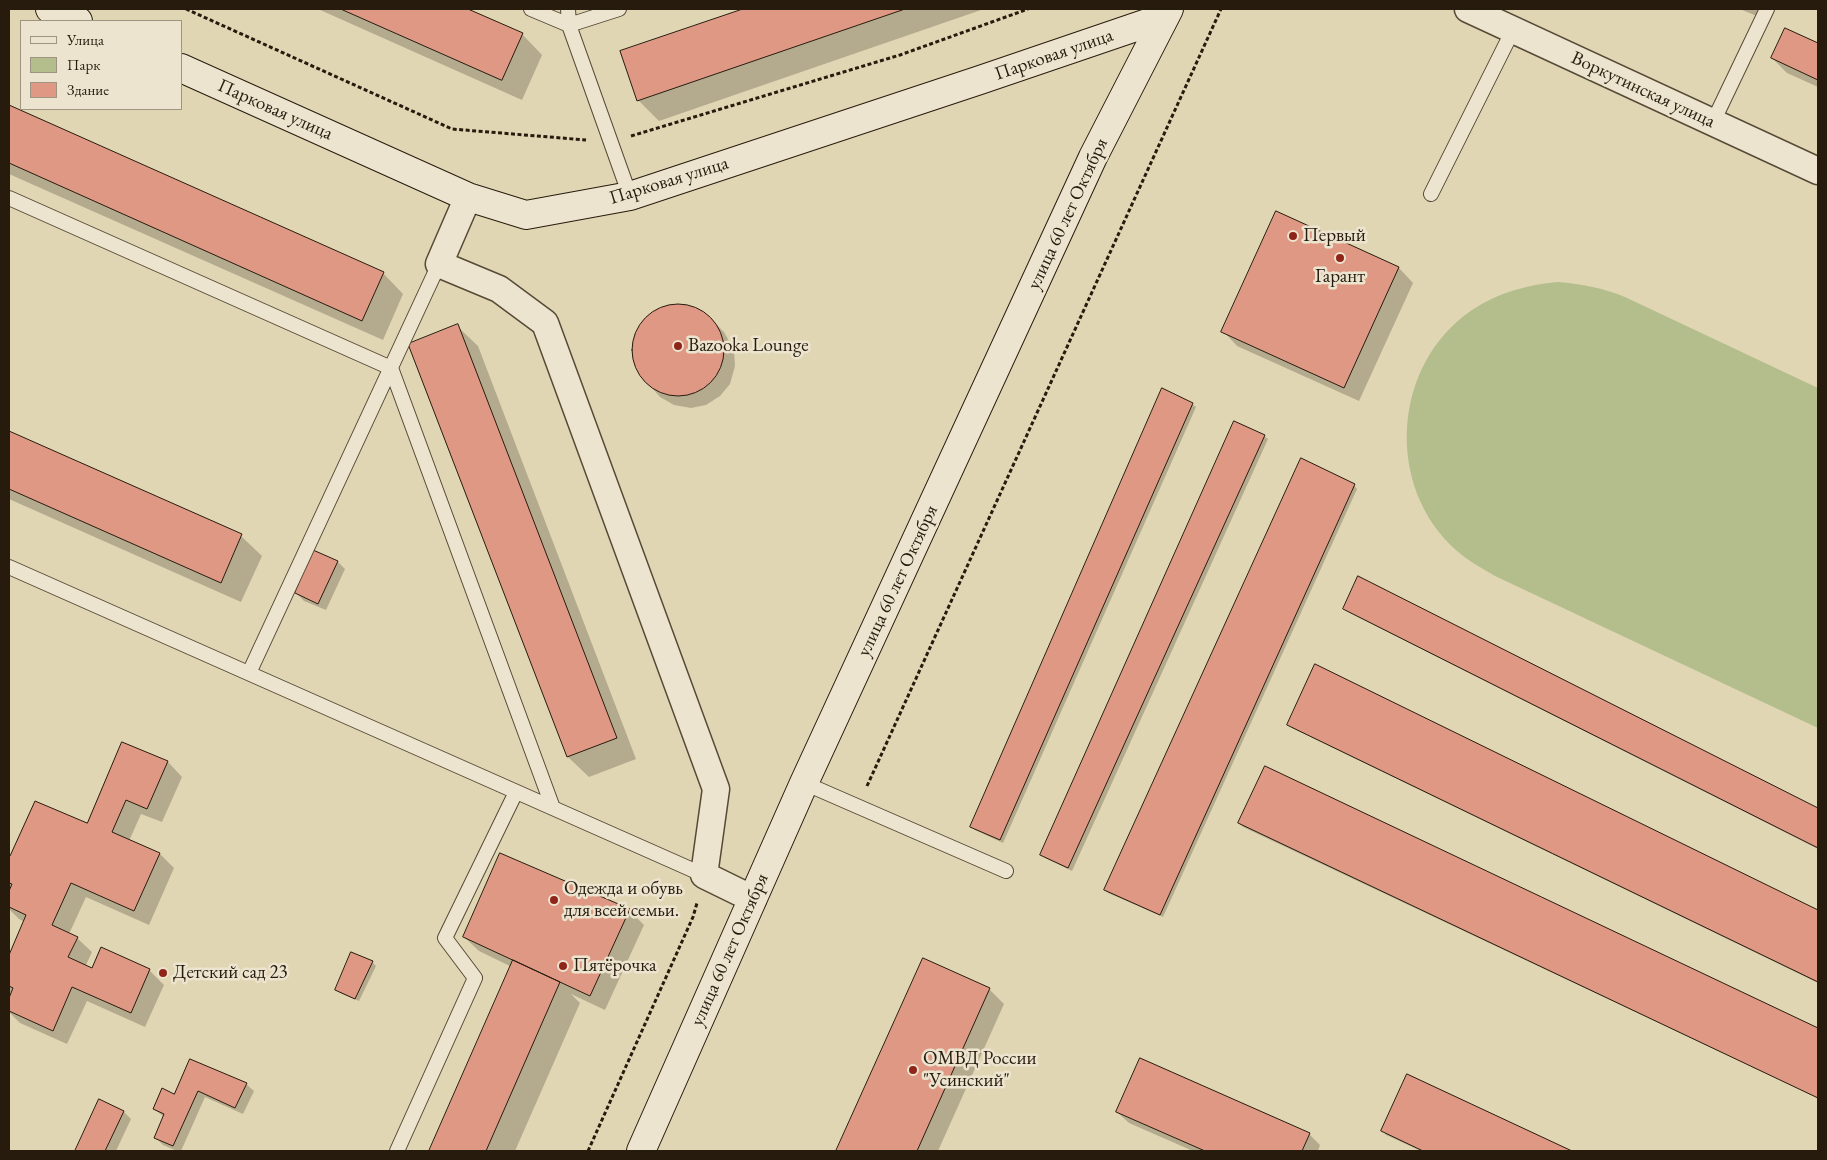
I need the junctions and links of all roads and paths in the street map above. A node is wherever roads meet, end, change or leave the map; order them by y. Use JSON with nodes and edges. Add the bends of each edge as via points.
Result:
{"nodes":[{"id":1,"x":50,"y":9,"type":"edge"},
{"id":2,"x":531,"y":9,"type":"edge"},
{"id":3,"x":568,"y":9,"type":"edge"},
{"id":4,"x":619,"y":9,"type":"edge"},
{"id":5,"x":1221,"y":9,"type":"edge"},
{"id":6,"x":1468,"y":9,"type":"edge"},
{"id":7,"x":1767,"y":9,"type":"edge"},
{"id":8,"x":1167,"y":13,"type":"edge"},
{"id":9,"x":76,"y":20,"type":"edge"},
{"id":10,"x":569,"y":25,"type":"junction"},
{"id":11,"x":1513,"y":30,"type":"junction"},
{"id":12,"x":182,"y":68,"type":"edge"},
{"id":13,"x":1714,"y":122,"type":"junction"},
{"id":14,"x":1818,"y":171,"type":"edge"},
{"id":15,"x":1431,"y":194,"type":"dead end"},
{"id":16,"x":630,"y":196,"type":"junction"},
{"id":17,"x":468,"y":197,"type":"junction"},
{"id":18,"x":9,"y":198,"type":"edge"},
{"id":19,"x":439,"y":264,"type":"junction"},
{"id":20,"x":391,"y":368,"type":"junction"},
{"id":21,"x":9,"y":567,"type":"edge"},
{"id":22,"x":249,"y":673,"type":"junction"},
{"id":23,"x":804,"y":783,"type":"junction"},
{"id":24,"x":516,"y":792,"type":"junction"},
{"id":25,"x":858,"y":806,"type":"junction"},
{"id":26,"x":553,"y":808,"type":"junction"},
{"id":27,"x":1006,"y":871,"type":"dead end"},
{"id":28,"x":704,"y":875,"type":"junction"},
{"id":29,"x":753,"y":900,"type":"junction"},
{"id":30,"x":396,"y":1151,"type":"edge"},
{"id":31,"x":588,"y":1151,"type":"edge"},
{"id":32,"x":641,"y":1151,"type":"edge"}],
"edges":[{"from":1,"to":9,"type":"street"},
{"from":2,"to":10,"type":"lane"},
{"from":3,"to":10,"type":"lane"},
{"from":4,"to":10,"type":"lane"},
{"from":5,"to":25,"type":"path"},
{"from":6,"to":11,"type":"street","name":"Воркутинская улица"},
{"from":7,"to":13,"type":"lane"},
{"from":8,"to":16,"type":"street","name":"Парковая улица","via":[[989,77]]},
{"from":8,"to":23,"type":"street","name":"улица 60 лет Октября","via":[[1093,157]]},
{"from":10,"to":16,"type":"lane"},
{"from":11,"to":13,"type":"street","name":"Воркутинская улица"},
{"from":11,"to":15,"type":"lane"},
{"from":12,"to":17,"type":"street","name":"Парковая улица"},
{"from":13,"to":14,"type":"street","name":"Воркутинская улица"},
{"from":16,"to":17,"type":"street","name":"Парковая улица","via":[[526,215]]},
{"from":17,"to":19,"type":"street"},
{"from":18,"to":20,"type":"lane"},
{"from":19,"to":20,"type":"lane"},
{"from":19,"to":28,"type":"street","via":[[499,289],[545,323],[716,789]]},
{"from":20,"to":22,"type":"lane"},
{"from":20,"to":26,"type":"lane"},
{"from":21,"to":22,"type":"lane"},
{"from":22,"to":24,"type":"lane"},
{"from":23,"to":25,"type":"lane"},
{"from":23,"to":29,"type":"street","name":"улица 60 лет Октября"},
{"from":24,"to":26,"type":"lane"},
{"from":24,"to":30,"type":"lane","via":[[444,938],[475,978]]},
{"from":25,"to":27,"type":"lane"},
{"from":26,"to":28,"type":"lane"},
{"from":28,"to":29,"type":"street"},
{"from":28,"to":31,"type":"path","via":[[693,918]]},
{"from":29,"to":32,"type":"street","name":"улица 60 лет Октября"}]}
